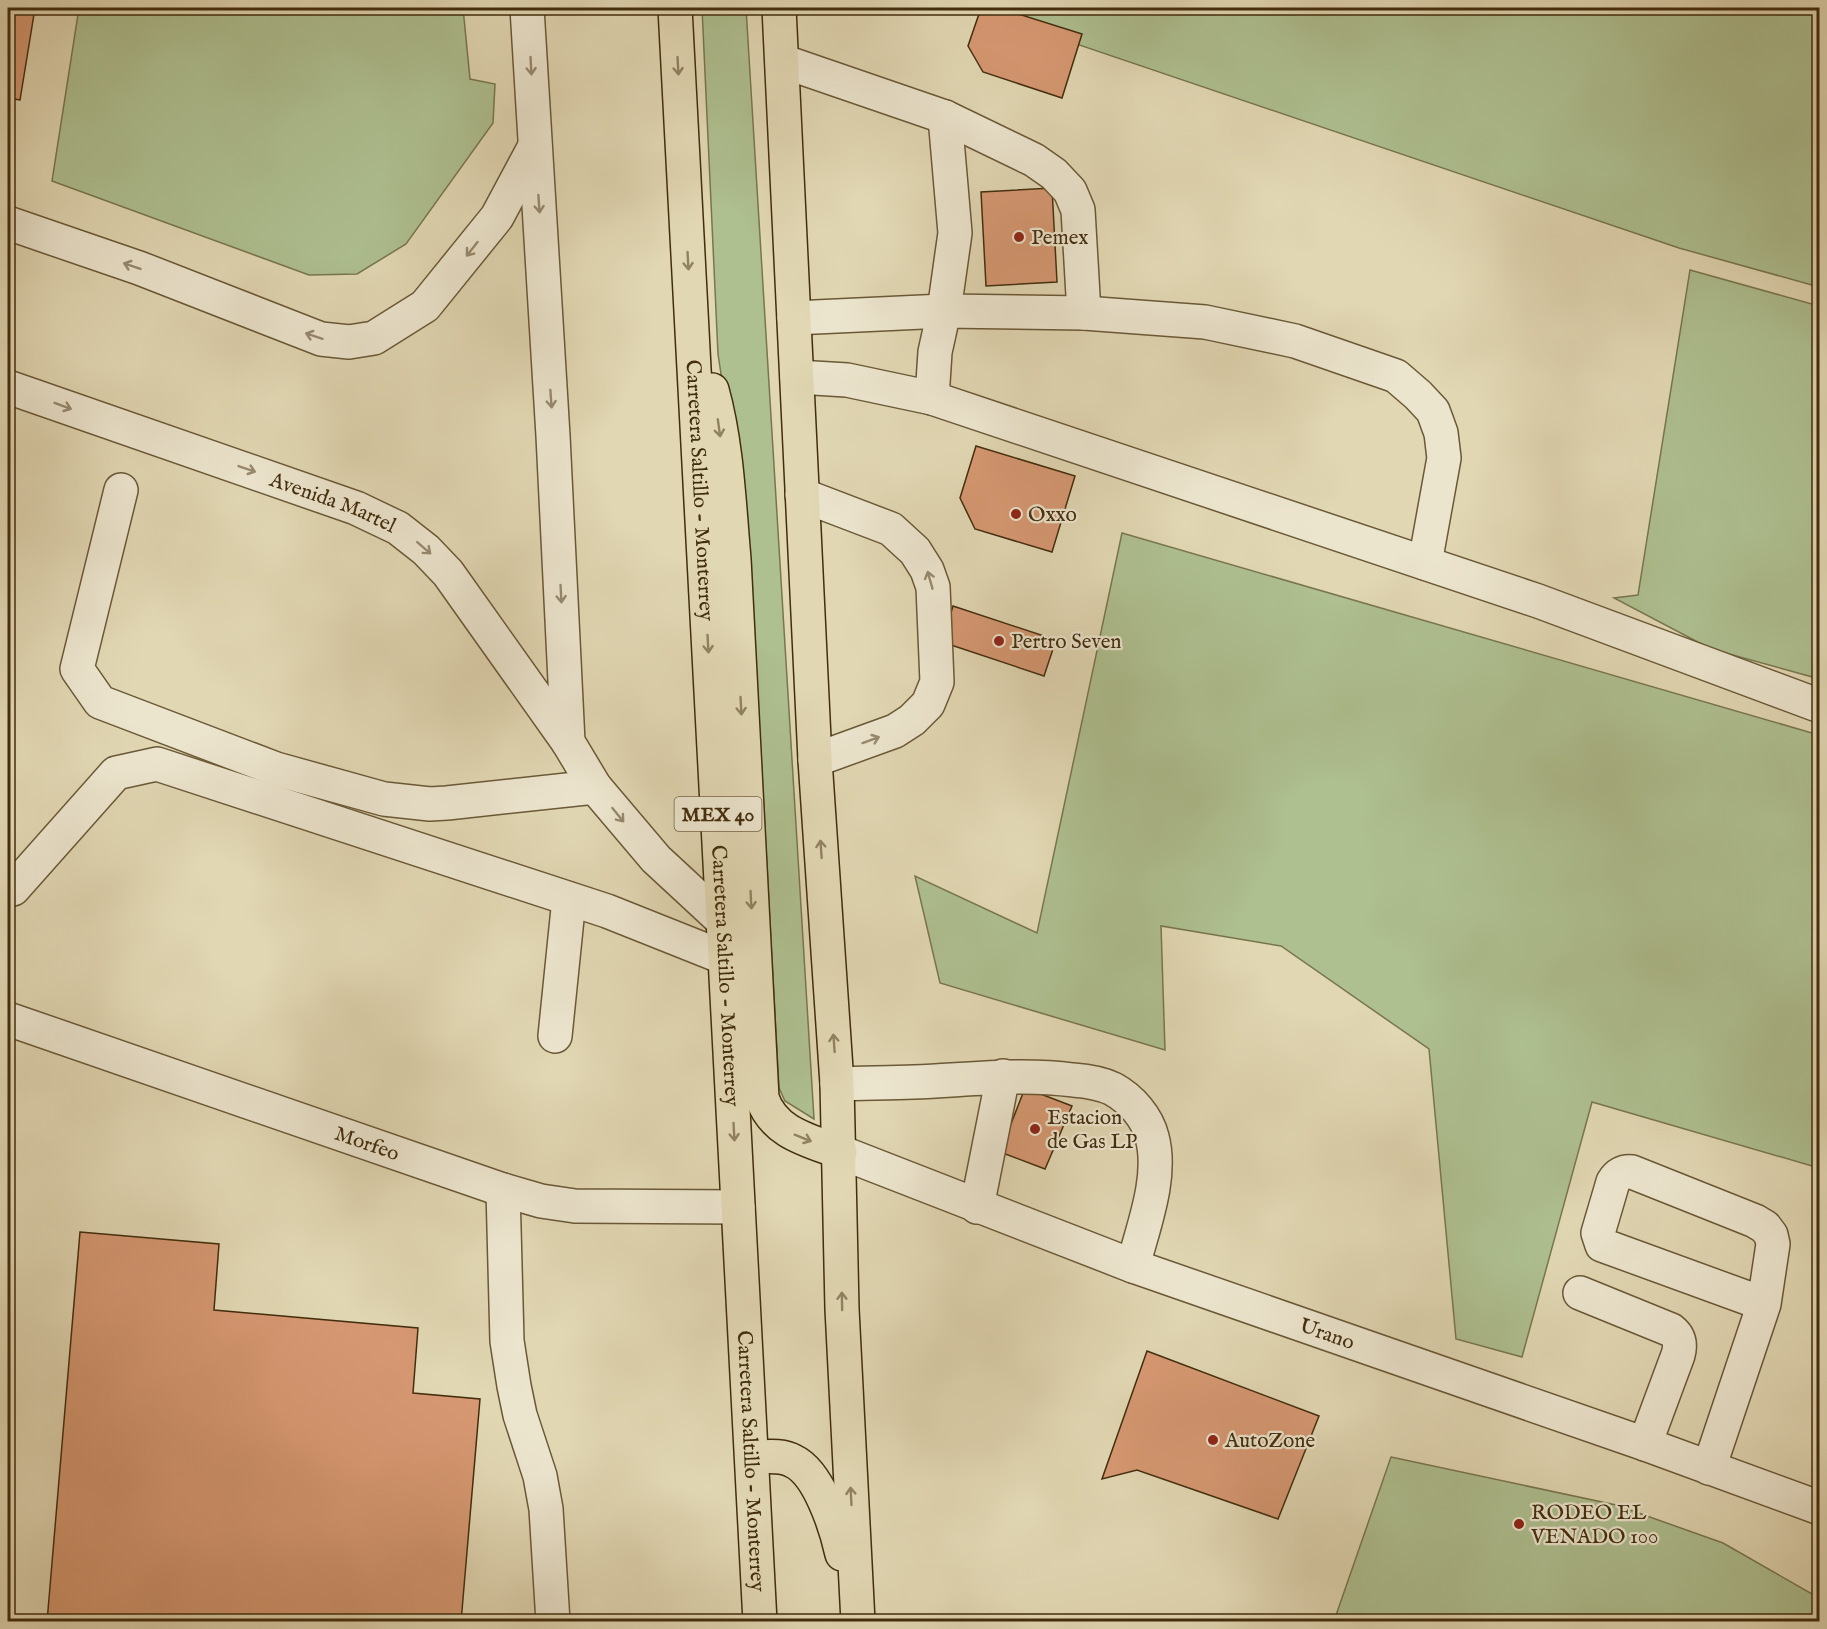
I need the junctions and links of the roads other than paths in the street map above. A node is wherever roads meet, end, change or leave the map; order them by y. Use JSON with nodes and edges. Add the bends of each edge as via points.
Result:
{"nodes":[{"id":1,"x":527,"y":8,"type":"edge"},
{"id":2,"x":675,"y":8,"type":"edge"},
{"id":3,"x":779,"y":8,"type":"edge"},
{"id":4,"x":782,"y":61,"type":"junction"},
{"id":5,"x":945,"y":117,"type":"junction"},
{"id":6,"x":535,"y":146,"type":"junction"},
{"id":7,"x":8,"y":223,"type":"edge"},
{"id":8,"x":690,"y":310,"type":"junction"},
{"id":9,"x":944,"y":311,"type":"junction"},
{"id":10,"x":1084,"y":313,"type":"junction"},
{"id":11,"x":794,"y":318,"type":"junction"},
{"id":12,"x":797,"y":377,"type":"junction"},
{"id":13,"x":8,"y":387,"type":"edge"},
{"id":14,"x":932,"y":398,"type":"junction"},
{"id":15,"x":121,"y":490,"type":"dead end"},
{"id":16,"x":802,"y":495,"type":"junction"},
{"id":17,"x":1425,"y":563,"type":"junction"},
{"id":18,"x":1820,"y":706,"type":"edge"},
{"id":19,"x":568,"y":742,"type":"junction"},
{"id":20,"x":816,"y":760,"type":"junction"},
{"id":21,"x":596,"y":787,"type":"junction"},
{"id":22,"x":14,"y":889,"type":"dead end"},
{"id":23,"x":569,"y":899,"type":"junction"},
{"id":24,"x":724,"y":922,"type":"junction"},
{"id":25,"x":753,"y":941,"type":"junction"},
{"id":26,"x":726,"y":958,"type":"junction"},
{"id":27,"x":8,"y":1019,"type":"edge"},
{"id":28,"x":555,"y":1036,"type":"dead end"},
{"id":29,"x":1002,"y":1076,"type":"junction"},
{"id":30,"x":837,"y":1084,"type":"junction"},
{"id":31,"x":840,"y":1152,"type":"junction"},
{"id":32,"x":503,"y":1190,"type":"junction"},
{"id":33,"x":738,"y":1207,"type":"junction"},
{"id":34,"x":977,"y":1207,"type":"junction"},
{"id":35,"x":1133,"y":1266,"type":"junction"},
{"id":36,"x":1580,"y":1293,"type":"dead end"},
{"id":37,"x":1764,"y":1304,"type":"junction"},
{"id":38,"x":1645,"y":1444,"type":"junction"},
{"id":39,"x":752,"y":1457,"type":"junction"},
{"id":40,"x":1709,"y":1468,"type":"junction"},
{"id":41,"x":1820,"y":1508,"type":"edge"},
{"id":42,"x":858,"y":1619,"type":"edge"},
{"id":43,"x":553,"y":1622,"type":"edge"},
{"id":44,"x":760,"y":1622,"type":"edge"}],
"edges":[{"from":1,"to":6,"type":"street","one_way":true},
{"from":2,"to":8,"type":"main road","name":"Carretera Saltillo - Monterrey","number":"MEX 40","one_way":true},
{"from":3,"to":4,"type":"main road"},
{"from":4,"to":5,"type":"street"},
{"from":4,"to":11,"type":"main road"},
{"from":5,"to":9,"type":"street","via":[[955,233]]},
{"from":5,"to":10,"type":"street","via":[[1034,160],[1070,191],[1081,229]]},
{"from":6,"to":7,"type":"street","one_way":true,"via":[[496,217],[425,306],[374,338],[349,342],[321,339],[139,268]]},
{"from":6,"to":19,"type":"street","one_way":true},
{"from":8,"to":24,"type":"main road","name":"Carretera Saltillo - Monterrey","number":"MEX 40","one_way":true},
{"from":8,"to":25,"type":"main road","one_way":true,"via":[[716,404],[727,479]]},
{"from":9,"to":10,"type":"street"},
{"from":9,"to":11,"type":"street"},
{"from":9,"to":14,"type":"street","via":[[935,352]]},
{"from":10,"to":17,"type":"street","via":[[1205,322],[1295,341],[1396,376],[1433,411],[1441,433],[1444,458]]},
{"from":11,"to":12,"type":"main road"},
{"from":12,"to":14,"type":"street","via":[[847,380]]},
{"from":12,"to":16,"type":"main road"},
{"from":13,"to":19,"type":"street","name":"Avenida Martel","one_way":true,"via":[[356,508],[398,528],[448,573]]},
{"from":14,"to":17,"type":"street"},
{"from":15,"to":21,"type":"street","via":[[77,669],[100,702],[276,769],[384,799],[430,804]]},
{"from":16,"to":20,"type":"main road"},
{"from":20,"to":16,"type":"street","one_way":true,"via":[[895,731],[928,704],[937,682],[935,623],[933,587],[915,551],[891,529]]},
{"from":17,"to":18,"type":"street"},
{"from":19,"to":21,"type":"street","name":"Avenida Martel"},
{"from":30,"to":20,"type":"main road","one_way":true},
{"from":21,"to":24,"type":"street","name":"Avenida Martel","one_way":true,"via":[[656,859]]},
{"from":22,"to":23,"type":"street","via":[[116,773],[157,764]]},
{"from":23,"to":26,"type":"street"},
{"from":23,"to":28,"type":"street"},
{"from":24,"to":25,"type":"street","name":"Avenida Martel"},
{"from":24,"to":26,"type":"main road","name":"Carretera Saltillo - Monterrey","number":"MEX 40"},
{"from":25,"to":31,"type":"main road","one_way":true,"via":[[760,1084],[766,1110],[784,1129]]},
{"from":26,"to":33,"type":"main road","name":"Carretera Saltillo - Monterrey","number":"MEX 40","one_way":true},
{"from":27,"to":32,"type":"street","name":"Morfeo"},
{"from":29,"to":30,"type":"street"},
{"from":29,"to":34,"type":"street"},
{"from":29,"to":35,"type":"street","via":[[1092,1082],[1111,1088],[1143,1116],[1152,1137],[1155,1177]]},
{"from":30,"to":31,"type":"main road"},
{"from":31,"to":34,"type":"street","name":"Urano"},
{"from":42,"to":31,"type":"main road","one_way":true,"via":[[842,1309]]},
{"from":32,"to":33,"type":"street","name":"Morfeo","via":[[575,1206]]},
{"from":32,"to":43,"type":"street","via":[[507,1341],[514,1386],[546,1509]]},
{"from":33,"to":39,"type":"main road","name":"Carretera Saltillo - Monterrey","number":"MEX 40"},
{"from":34,"to":35,"type":"street","name":"Urano"},
{"from":35,"to":38,"type":"street","name":"Urano"},
{"from":36,"to":38,"type":"street","via":[[1677,1335],[1678,1355]]},
{"from":37,"to":37,"type":"street","via":[[1773,1254],[1771,1235],[1765,1227],[1632,1172],[1616,1177],[1598,1233],[1602,1245]]},
{"from":37,"to":40,"type":"street"},
{"from":38,"to":40,"type":"street","name":"Urano"},
{"from":39,"to":42,"type":"main road","via":[[784,1457],[804,1468],[811,1478],[839,1539]]},
{"from":39,"to":44,"type":"main road","name":"Carretera Saltillo - Monterrey","number":"MEX 40"},
{"from":40,"to":41,"type":"street","name":"Urano"}]}
